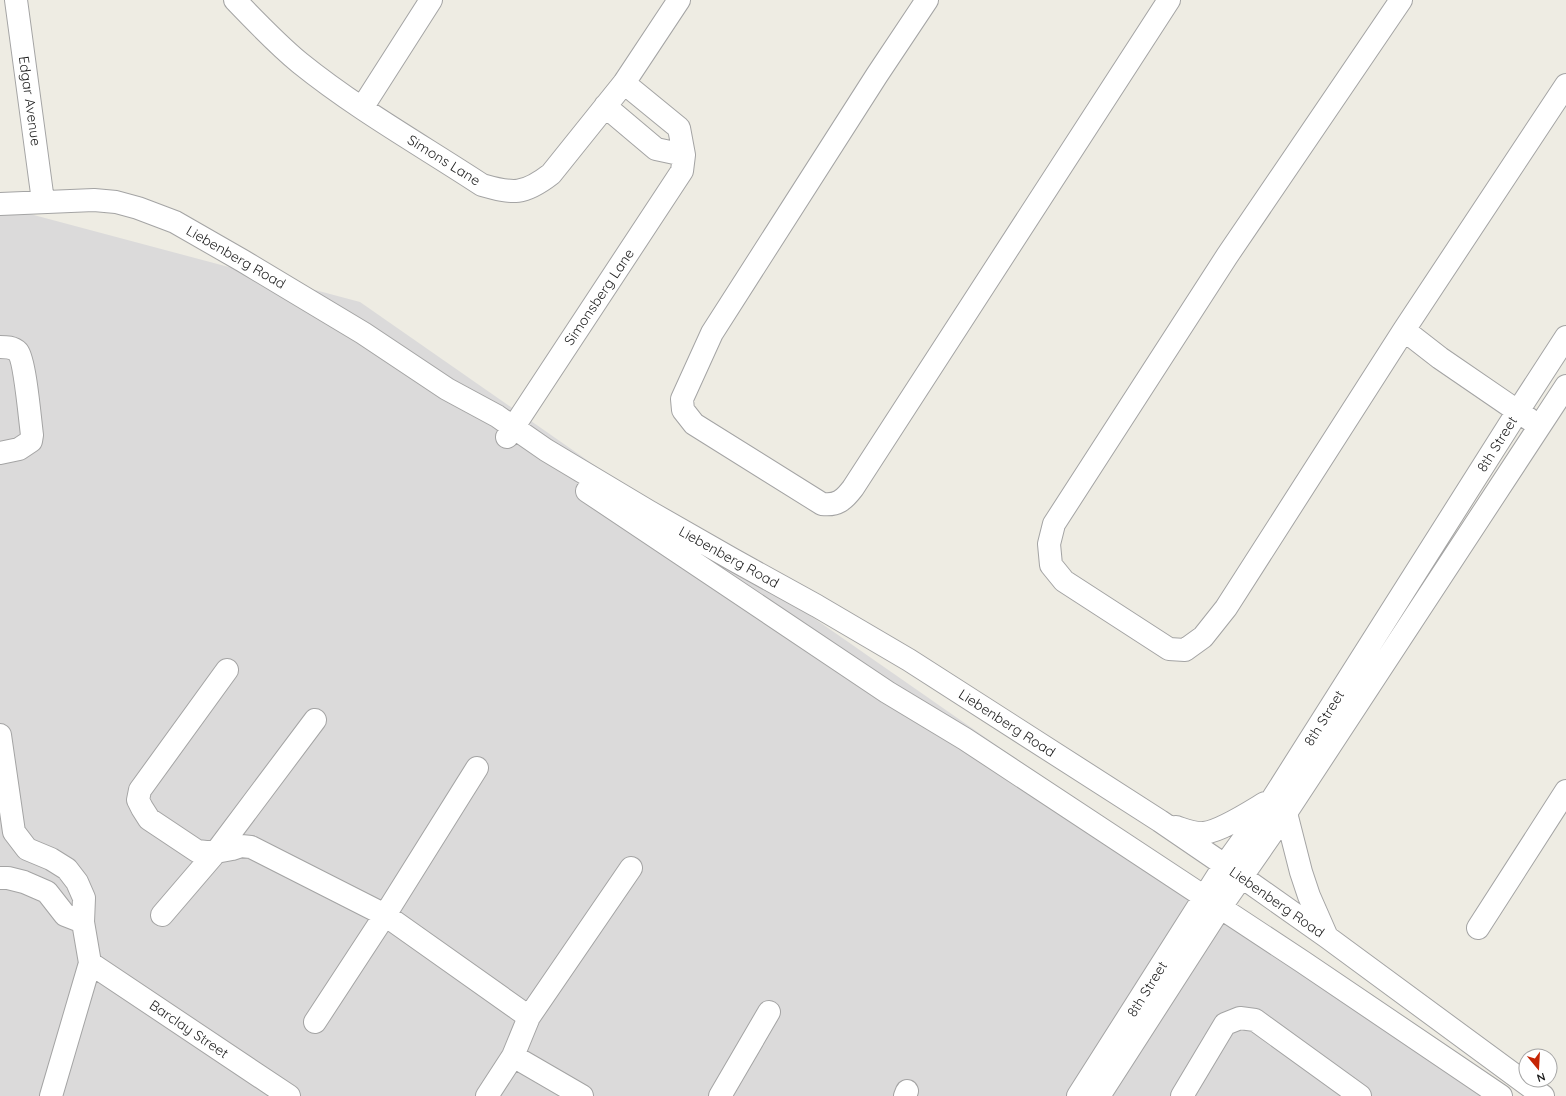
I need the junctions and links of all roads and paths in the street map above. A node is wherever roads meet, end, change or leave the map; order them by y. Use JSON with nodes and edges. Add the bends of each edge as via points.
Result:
{"nodes":[{"id":1,"x":16,"y":0,"type":"edge"},
{"id":2,"x":235,"y":0,"type":"edge"},
{"id":3,"x":431,"y":0,"type":"edge"},
{"id":4,"x":679,"y":0,"type":"edge"},
{"id":5,"x":927,"y":0,"type":"edge"},
{"id":6,"x":1169,"y":0,"type":"edge"},
{"id":7,"x":1401,"y":0,"type":"edge"},
{"id":8,"x":624,"y":83,"type":"junction"},
{"id":9,"x":1566,"y":85,"type":"edge"},
{"id":10,"x":605,"y":106,"type":"junction"},
{"id":11,"x":362,"y":108,"type":"junction"},
{"id":12,"x":684,"y":155,"type":"junction"},
{"id":13,"x":43,"y":201,"type":"junction"},
{"id":14,"x":0,"y":204,"type":"edge"},
{"id":15,"x":1404,"y":330,"type":"junction"},
{"id":16,"x":1566,"y":337,"type":"edge"},
{"id":17,"x":0,"y":347,"type":"edge"},
{"id":18,"x":1566,"y":386,"type":"edge"},
{"id":19,"x":1518,"y":411,"type":"junction"},
{"id":20,"x":1540,"y":428,"type":"junction"},
{"id":21,"x":510,"y":432,"type":"junction"},
{"id":22,"x":0,"y":453,"type":"edge"},
{"id":23,"x":227,"y":670,"type":"dead end"},
{"id":24,"x":315,"y":720,"type":"dead end"},
{"id":25,"x":0,"y":735,"type":"edge"},
{"id":26,"x":477,"y":768,"type":"dead end"},
{"id":27,"x":1566,"y":790,"type":"edge"},
{"id":28,"x":1279,"y":806,"type":"junction"},
{"id":29,"x":1160,"y":821,"type":"junction"},
{"id":30,"x":27,"y":849,"type":"junction"},
{"id":31,"x":216,"y":852,"type":"junction"},
{"id":32,"x":631,"y":868,"type":"dead end"},
{"id":33,"x":1233,"y":871,"type":"junction"},
{"id":34,"x":0,"y":878,"type":"edge"},
{"id":35,"x":24,"y":882,"type":"junction"},
{"id":36,"x":1213,"y":903,"type":"junction"},
{"id":37,"x":162,"y":915,"type":"dead end"},
{"id":38,"x":384,"y":915,"type":"junction"},
{"id":39,"x":83,"y":922,"type":"junction"},
{"id":40,"x":1478,"y":928,"type":"dead end"},
{"id":41,"x":1327,"y":937,"type":"junction"},
{"id":42,"x":90,"y":963,"type":"junction"},
{"id":43,"x":769,"y":1012,"type":"dead end"},
{"id":44,"x":529,"y":1017,"type":"junction"},
{"id":45,"x":315,"y":1022,"type":"dead end"},
{"id":46,"x":513,"y":1056,"type":"junction"},
{"id":47,"x":51,"y":1096,"type":"edge"},
{"id":48,"x":289,"y":1096,"type":"edge"},
{"id":49,"x":487,"y":1096,"type":"edge"},
{"id":50,"x":582,"y":1096,"type":"edge"},
{"id":51,"x":720,"y":1096,"type":"edge"},
{"id":52,"x":1078,"y":1096,"type":"edge"},
{"id":53,"x":1099,"y":1096,"type":"edge"},
{"id":54,"x":1182,"y":1096,"type":"edge"},
{"id":55,"x":1360,"y":1096,"type":"edge"},
{"id":56,"x":1501,"y":1096,"type":"edge"},
{"id":57,"x":1543,"y":1096,"type":"edge"}],
"edges":[{"from":1,"to":13,"type":"street","name":"Edgar Avenue"},
{"from":2,"to":11,"type":"street","name":"Simons Lane","via":[[300,63]]},
{"from":3,"to":11,"type":"street"},
{"from":4,"to":8,"type":"street","name":"Simons Lane"},
{"from":5,"to":6,"type":"street","via":[[712,333],[682,399],[683,410],[694,424],[822,504],[830,505],[844,500],[853,488]]},
{"from":7,"to":15,"type":"street","via":[[1226,256],[1054,524],[1049,544],[1051,565],[1064,581],[1169,649],[1185,650],[1203,637],[1226,608]]},
{"from":8,"to":10,"type":"street","name":"Simons Lane"},
{"from":8,"to":12,"type":"street","name":"Simonsberg Lane","via":[[678,128]]},
{"from":9,"to":15,"type":"street"},
{"from":10,"to":11,"type":"street","name":"Simons Lane","via":[[551,174],[540,182],[516,192],[482,184]]},
{"from":10,"to":12,"type":"street","via":[[656,150]]},
{"from":12,"to":21,"type":"street","name":"Simonsberg Lane","via":[[679,178]]},
{"from":13,"to":14,"type":"street","name":"Liebenberg Road"},
{"from":13,"to":21,"type":"street","name":"Liebenberg Road","via":[[116,202],[175,222],[363,332],[447,389],[497,416]]},
{"from":15,"to":19,"type":"street"},
{"from":16,"to":19,"type":"street","name":"8th Street"},
{"from":17,"to":22,"type":"street","via":[[16,350],[20,356],[32,436],[31,441],[19,449]]},
{"from":18,"to":20,"type":"street","name":"8th Street"},
{"from":19,"to":20,"type":"street"},
{"from":19,"to":28,"type":"street","name":"8th Street"},
{"from":20,"to":28,"type":"street","name":"8th Street"},
{"from":21,"to":29,"type":"street","name":"Liebenberg Road","via":[[546,450],[909,660]]},
{"from":21,"to":36,"type":"street","name":"Liebenberg Road","via":[[887,692],[966,739]]},
{"from":23,"to":31,"type":"street","via":[[140,790],[138,800],[149,819],[197,851]]},
{"from":24,"to":31,"type":"street"},
{"from":25,"to":30,"type":"street","via":[[14,832]]},
{"from":26,"to":38,"type":"street"},
{"from":27,"to":40,"type":"street"},
{"from":28,"to":29,"type":"street","via":[[1204,833],[1192,832]]},
{"from":28,"to":33,"type":"street","name":"8th Street"},
{"from":28,"to":41,"type":"street","via":[[1309,896]]},
{"from":29,"to":33,"type":"street","name":"Liebenberg Road"},
{"from":30,"to":35,"type":"street"},
{"from":30,"to":39,"type":"street","via":[[67,869],[77,882],[84,898]]},
{"from":31,"to":37,"type":"street"},
{"from":31,"to":38,"type":"street","via":[[241,846],[251,847]]},
{"from":32,"to":44,"type":"street"},
{"from":33,"to":36,"type":"street","name":"8th Street"},
{"from":33,"to":41,"type":"street","name":"Liebenberg Road"},
{"from":34,"to":35,"type":"street"},
{"from":35,"to":39,"type":"street","via":[[47,892],[65,915]]},
{"from":36,"to":52,"type":"street","name":"8th Street"},
{"from":36,"to":53,"type":"street","name":"8th Street"},
{"from":36,"to":56,"type":"street","name":"Liebenberg Road"},
{"from":38,"to":44,"type":"street"},
{"from":38,"to":45,"type":"street"},
{"from":39,"to":42,"type":"street"},
{"from":41,"to":57,"type":"street","name":"Liebenberg Road"},
{"from":42,"to":47,"type":"street"},
{"from":42,"to":48,"type":"street","name":"Barclay Street"},
{"from":43,"to":51,"type":"street"},
{"from":44,"to":46,"type":"street"},
{"from":46,"to":49,"type":"street"},
{"from":46,"to":50,"type":"street"},
{"from":54,"to":55,"type":"street","via":[[1225,1024],[1240,1018],[1255,1020]]}]}
